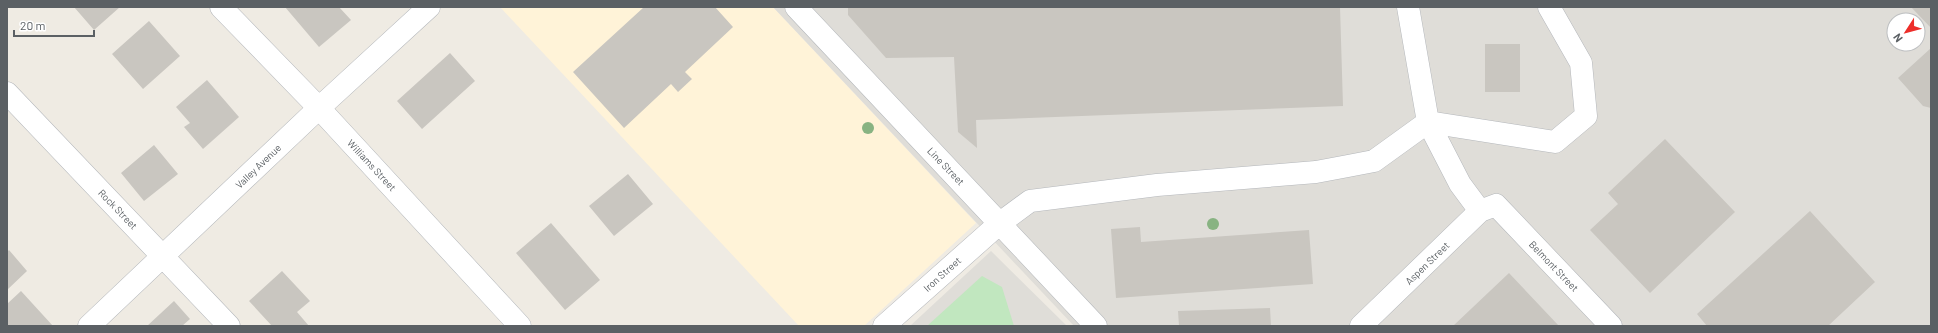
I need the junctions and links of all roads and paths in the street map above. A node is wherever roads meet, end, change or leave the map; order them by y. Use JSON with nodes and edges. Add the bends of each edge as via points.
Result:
{"nodes":[{"id":1,"x":221,"y":7,"type":"edge"},
{"id":2,"x":429,"y":7,"type":"edge"},
{"id":3,"x":796,"y":7,"type":"edge"},
{"id":4,"x":1408,"y":7,"type":"edge"},
{"id":5,"x":1549,"y":7,"type":"edge"},
{"id":6,"x":7,"y":93,"type":"edge"},
{"id":7,"x":319,"y":108,"type":"junction"},
{"id":8,"x":1428,"y":122,"type":"junction"},
{"id":9,"x":1488,"y":208,"type":"junction"},
{"id":10,"x":1000,"y":223,"type":"junction"},
{"id":11,"x":163,"y":256,"type":"junction"},
{"id":12,"x":89,"y":326,"type":"edge"},
{"id":13,"x":229,"y":326,"type":"edge"},
{"id":14,"x":520,"y":326,"type":"edge"},
{"id":15,"x":884,"y":326,"type":"edge"},
{"id":16,"x":1096,"y":326,"type":"edge"},
{"id":17,"x":1361,"y":326,"type":"edge"},
{"id":18,"x":1611,"y":326,"type":"edge"}],
"edges":[{"from":1,"to":7,"type":"street","name":"Williams Street"},
{"from":2,"to":7,"type":"street","name":"Valley Avenue"},
{"from":3,"to":10,"type":"street","name":"Line Street"},
{"from":4,"to":8,"type":"street","name":"Belmont Street"},
{"from":5,"to":8,"type":"street","via":[[1581,63],[1586,116],[1555,142]]},
{"from":6,"to":11,"type":"street","name":"Rock Street"},
{"from":7,"to":11,"type":"street","name":"Valley Avenue"},
{"from":7,"to":14,"type":"street","name":"Williams Street"},
{"from":8,"to":9,"type":"street","name":"Belmont Street","via":[[1460,184]]},
{"from":8,"to":10,"type":"street","name":"Iron Street","via":[[1374,161],[1316,172],[1156,185],[1030,201]]},
{"from":9,"to":17,"type":"street","name":"Aspen Street"},
{"from":9,"to":18,"type":"street","name":"Belmont Street"},
{"from":10,"to":15,"type":"street","name":"Iron Street"},
{"from":10,"to":16,"type":"street","name":"Line Street"},
{"from":11,"to":12,"type":"street","name":"Valley Avenue"},
{"from":11,"to":13,"type":"street","name":"Rock Street"}]}
